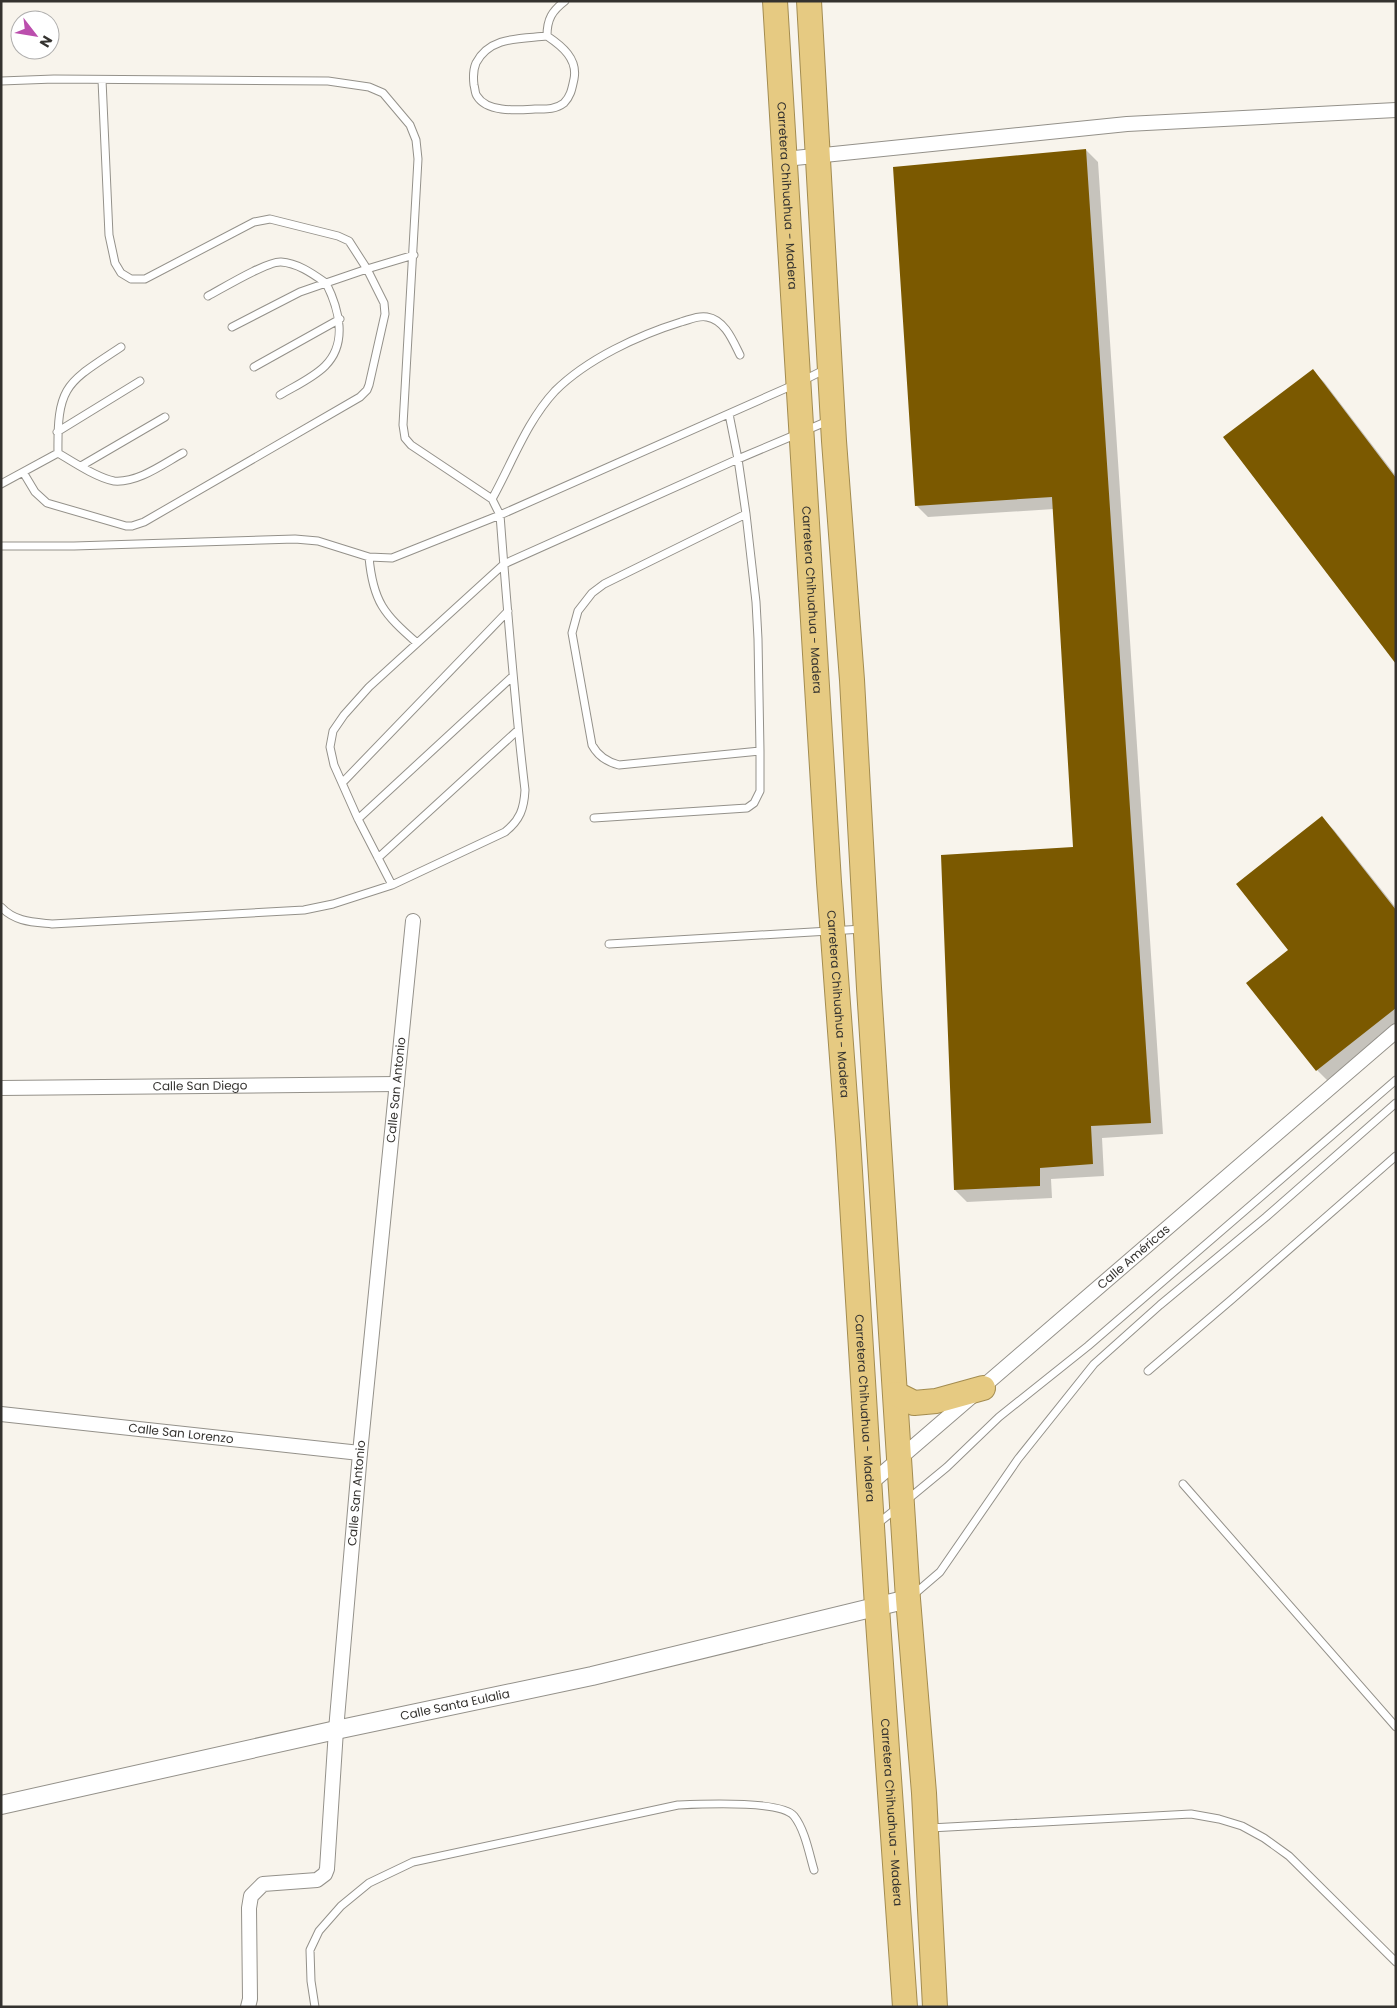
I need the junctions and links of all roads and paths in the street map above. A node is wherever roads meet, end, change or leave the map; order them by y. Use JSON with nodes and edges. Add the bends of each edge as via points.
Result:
{"nodes":[{"id":1,"x":565,"y":1,"type":"edge"},
{"id":2,"x":775,"y":1,"type":"edge"},
{"id":3,"x":809,"y":1,"type":"edge"},
{"id":4,"x":548,"y":36,"type":"junction"},
{"id":5,"x":102,"y":80,"type":"junction"},
{"id":6,"x":1,"y":82,"type":"edge"},
{"id":7,"x":1396,"y":110,"type":"edge"},
{"id":8,"x":819,"y":155,"type":"junction"},
{"id":9,"x":784,"y":159,"type":"junction"},
{"id":10,"x":414,"y":255,"type":"junction"},
{"id":11,"x":367,"y":269,"type":"junction"},
{"id":12,"x":326,"y":284,"type":"junction"},
{"id":13,"x":208,"y":296,"type":"dead end"},
{"id":14,"x":340,"y":319,"type":"junction"},
{"id":15,"x":232,"y":327,"type":"dead end"},
{"id":16,"x":121,"y":347,"type":"dead end"},
{"id":17,"x":740,"y":355,"type":"dead end"},
{"id":18,"x":831,"y":366,"type":"junction"},
{"id":19,"x":254,"y":367,"type":"dead end"},
{"id":20,"x":140,"y":381,"type":"dead end"},
{"id":21,"x":798,"y":383,"type":"junction"},
{"id":22,"x":280,"y":395,"type":"dead end"},
{"id":23,"x":729,"y":414,"type":"junction"},
{"id":24,"x":166,"y":417,"type":"dead end"},
{"id":25,"x":833,"y":419,"type":"junction"},
{"id":26,"x":802,"y":431,"type":"junction"},
{"id":27,"x":57,"y":432,"type":"junction"},
{"id":28,"x":183,"y":453,"type":"dead end"},
{"id":29,"x":58,"y":454,"type":"junction"},
{"id":30,"x":738,"y":459,"type":"junction"},
{"id":31,"x":82,"y":466,"type":"junction"},
{"id":32,"x":23,"y":472,"type":"junction"},
{"id":33,"x":1,"y":484,"type":"edge"},
{"id":34,"x":492,"y":499,"type":"junction"},
{"id":35,"x":746,"y":514,"type":"junction"},
{"id":36,"x":500,"y":515,"type":"junction"},
{"id":37,"x":1,"y":546,"type":"edge"},
{"id":38,"x":369,"y":557,"type":"junction"},
{"id":39,"x":504,"y":564,"type":"junction"},
{"id":40,"x":508,"y":611,"type":"junction"},
{"id":41,"x":417,"y":643,"type":"junction"},
{"id":42,"x":513,"y":676,"type":"junction"},
{"id":43,"x":817,"y":680,"type":"junction"},
{"id":44,"x":852,"y":680,"type":"junction"},
{"id":45,"x":518,"y":730,"type":"junction"},
{"id":46,"x":856,"y":736,"type":"junction"},
{"id":47,"x":820,"y":750,"type":"junction"},
{"id":48,"x":760,"y":752,"type":"junction"},
{"id":49,"x":342,"y":784,"type":"junction"},
{"id":50,"x":594,"y":818,"type":"dead end"},
{"id":51,"x":358,"y":819,"type":"junction"},
{"id":52,"x":378,"y":858,"type":"junction"},
{"id":53,"x":392,"y":885,"type":"junction"},
{"id":54,"x":1,"y":907,"type":"edge"},
{"id":55,"x":413,"y":921,"type":"dead end"},
{"id":56,"x":866,"y":929,"type":"junction"},
{"id":57,"x":832,"y":932,"type":"junction"},
{"id":58,"x":609,"y":944,"type":"dead end"},
{"id":59,"x":1396,"y":1031,"type":"edge"},
{"id":60,"x":1396,"y":1080,"type":"edge"},
{"id":61,"x":397,"y":1084,"type":"junction"},
{"id":62,"x":1,"y":1088,"type":"edge"},
{"id":63,"x":1396,"y":1102,"type":"edge"},
{"id":64,"x":1396,"y":1156,"type":"edge"},
{"id":65,"x":1148,"y":1371,"type":"dead end"},
{"id":66,"x":983,"y":1388,"type":"junction"},
{"id":67,"x":896,"y":1394,"type":"junction"},
{"id":68,"x":1,"y":1414,"type":"edge"},
{"id":69,"x":360,"y":1452,"type":"junction"},
{"id":70,"x":900,"y":1459,"type":"junction"},
{"id":71,"x":870,"y":1484,"type":"junction"},
{"id":72,"x":1183,"y":1484,"type":"dead end"},
{"id":73,"x":903,"y":1503,"type":"junction"},
{"id":74,"x":873,"y":1528,"type":"junction"},
{"id":75,"x":908,"y":1599,"type":"junction"},
{"id":76,"x":877,"y":1607,"type":"junction"},
{"id":77,"x":1396,"y":1727,"type":"edge"},
{"id":78,"x":336,"y":1730,"type":"junction"},
{"id":79,"x":1,"y":1805,"type":"edge"},
{"id":80,"x":925,"y":1828,"type":"junction"},
{"id":81,"x":814,"y":1870,"type":"dead end"},
{"id":82,"x":1396,"y":1962,"type":"edge"},
{"id":83,"x":248,"y":2007,"type":"edge"},
{"id":84,"x":315,"y":2007,"type":"edge"},
{"id":85,"x":905,"y":2007,"type":"edge"},
{"id":86,"x":935,"y":2007,"type":"edge"}],
"edges":[{"from":1,"to":4,"type":"lane","via":[[553,10],[547,24]]},
{"from":2,"to":9,"type":"highway","name":"Carretera Chihuahua - Madera"},
{"from":3,"to":8,"type":"highway"},
{"from":4,"to":4,"type":"lane","via":[[570,55],[575,75],[570,95],[564,103],[554,108],[512,111],[490,106],[477,96],[474,68],[482,53],[494,44],[513,39]]},
{"from":5,"to":6,"type":"lane"},
{"from":5,"to":10,"type":"lane","via":[[328,81],[369,87],[383,93],[410,125],[416,140]]},
{"from":5,"to":11,"type":"lane","via":[[109,235],[115,263],[121,273],[131,279],[145,279],[254,222],[270,219],[348,241]]},
{"from":7,"to":8,"type":"street","via":[[1127,124]]},
{"from":8,"to":9,"type":"street"},
{"from":8,"to":18,"type":"highway"},
{"from":9,"to":21,"type":"highway","name":"Carretera Chihuahua - Madera"},
{"from":10,"to":11,"type":"lane"},
{"from":10,"to":34,"type":"lane","via":[[403,425],[406,438],[411,445]]},
{"from":11,"to":12,"type":"lane"},
{"from":11,"to":32,"type":"lane","via":[[384,303],[385,314],[369,384],[360,397],[132,526],[47,503],[35,492]]},
{"from":12,"to":13,"type":"lane","via":[[308,271],[290,264],[272,263]]},
{"from":12,"to":14,"type":"lane"},
{"from":12,"to":15,"type":"lane","via":[[300,292]]},
{"from":14,"to":19,"type":"lane"},
{"from":14,"to":22,"type":"lane","via":[[332,358],[321,370]]},
{"from":16,"to":27,"type":"lane","via":[[76,378],[66,390],[60,405]]},
{"from":17,"to":34,"type":"lane","via":[[729,333],[708,317],[666,327],[608,354],[556,391],[531,424]]},
{"from":18,"to":21,"type":"lane"},
{"from":18,"to":25,"type":"highway"},
{"from":20,"to":27,"type":"lane"},
{"from":21,"to":23,"type":"lane"},
{"from":21,"to":26,"type":"highway","name":"Carretera Chihuahua - Madera"},
{"from":23,"to":30,"type":"lane"},
{"from":23,"to":36,"type":"lane"},
{"from":24,"to":31,"type":"lane"},
{"from":25,"to":26,"type":"lane"},
{"from":25,"to":44,"type":"highway"},
{"from":26,"to":30,"type":"lane"},
{"from":26,"to":43,"type":"highway","name":"Carretera Chihuahua - Madera"},
{"from":27,"to":29,"type":"lane"},
{"from":28,"to":31,"type":"lane","via":[[141,476],[124,481],[113,480]]},
{"from":29,"to":31,"type":"lane"},
{"from":29,"to":32,"type":"lane"},
{"from":30,"to":35,"type":"lane"},
{"from":30,"to":39,"type":"lane"},
{"from":32,"to":33,"type":"lane"},
{"from":34,"to":36,"type":"lane"},
{"from":35,"to":48,"type":"lane","via":[[756,611]]},
{"from":35,"to":48,"type":"lane","via":[[604,584],[578,610],[572,633],[592,745],[604,759],[618,765]]},
{"from":36,"to":38,"type":"lane","via":[[405,554],[392,558]]},
{"from":36,"to":39,"type":"lane"},
{"from":37,"to":38,"type":"lane","via":[[295,539],[318,541]]},
{"from":38,"to":41,"type":"lane","via":[[376,596],[386,614]]},
{"from":39,"to":40,"type":"lane"},
{"from":39,"to":41,"type":"lane"},
{"from":40,"to":42,"type":"lane"},
{"from":40,"to":49,"type":"lane"},
{"from":41,"to":49,"type":"lane","via":[[369,687],[333,731],[330,747]]},
{"from":42,"to":45,"type":"lane"},
{"from":42,"to":51,"type":"lane"},
{"from":43,"to":44,"type":"highway","via":[[834,690]]},
{"from":43,"to":47,"type":"highway","name":"Carretera Chihuahua - Madera"},
{"from":44,"to":46,"type":"highway"},
{"from":45,"to":52,"type":"lane"},
{"from":45,"to":53,"type":"lane","via":[[525,790],[522,810],[515,824],[506,832]]},
{"from":46,"to":47,"type":"highway","via":[[835,734]]},
{"from":46,"to":56,"type":"highway"},
{"from":47,"to":57,"type":"highway","name":"Carretera Chihuahua - Madera"},
{"from":48,"to":50,"type":"lane","via":[[760,791],[754,803],[747,808]]},
{"from":49,"to":51,"type":"lane"},
{"from":51,"to":52,"type":"lane"},
{"from":52,"to":53,"type":"lane"},
{"from":53,"to":54,"type":"lane","via":[[333,904],[284,912],[52,924],[24,922],[8,915]]},
{"from":55,"to":61,"type":"street","name":"Calle San Antonio"},
{"from":56,"to":57,"type":"lane"},
{"from":56,"to":67,"type":"highway"},
{"from":57,"to":58,"type":"lane"},
{"from":57,"to":71,"type":"highway","name":"Carretera Chihuahua - Madera"},
{"from":59,"to":66,"type":"street","name":"Calle Américas"},
{"from":60,"to":73,"type":"lane","via":[[1088,1346],[999,1417],[947,1467]]},
{"from":61,"to":62,"type":"street","name":"Calle San Diego"},
{"from":61,"to":69,"type":"street","name":"Calle San Antonio"},
{"from":63,"to":75,"type":"lane","via":[[1094,1364],[1018,1459],[940,1572]]},
{"from":64,"to":65,"type":"lane"},
{"from":66,"to":67,"type":"highway","via":[[936,1401],[914,1403]]},
{"from":66,"to":70,"type":"street","name":"Calle Américas"},
{"from":67,"to":70,"type":"highway"},
{"from":68,"to":69,"type":"street","name":"Calle San Lorenzo"},
{"from":69,"to":78,"type":"street","name":"Calle San Antonio"},
{"from":70,"to":71,"type":"street","name":"Calle Américas"},
{"from":70,"to":73,"type":"highway"},
{"from":71,"to":74,"type":"highway","name":"Carretera Chihuahua - Madera"},
{"from":72,"to":77,"type":"lane"},
{"from":73,"to":74,"type":"lane"},
{"from":73,"to":75,"type":"highway"},
{"from":74,"to":76,"type":"highway","name":"Carretera Chihuahua - Madera"},
{"from":75,"to":76,"type":"street","name":"Calle Santa Eulalia"},
{"from":75,"to":80,"type":"highway"},
{"from":76,"to":78,"type":"street","name":"Calle Santa Eulalia","via":[[592,1676]]},
{"from":76,"to":85,"type":"highway","name":"Carretera Chihuahua - Madera"},
{"from":78,"to":79,"type":"street","name":"Calle Santa Eulalia"},
{"from":78,"to":83,"type":"street","name":"Calle San Antonio","via":[[327,1869],[317,1880],[263,1884],[252,1896],[249,1908]]},
{"from":80,"to":82,"type":"lane","via":[[1191,1814],[1220,1819],[1242,1826],[1289,1856]]},
{"from":80,"to":86,"type":"highway"},
{"from":81,"to":84,"type":"lane","via":[[800,1825],[793,1814],[772,1806],[710,1804],[678,1805],[413,1862],[369,1882],[319,1931],[310,1950]]}]}
